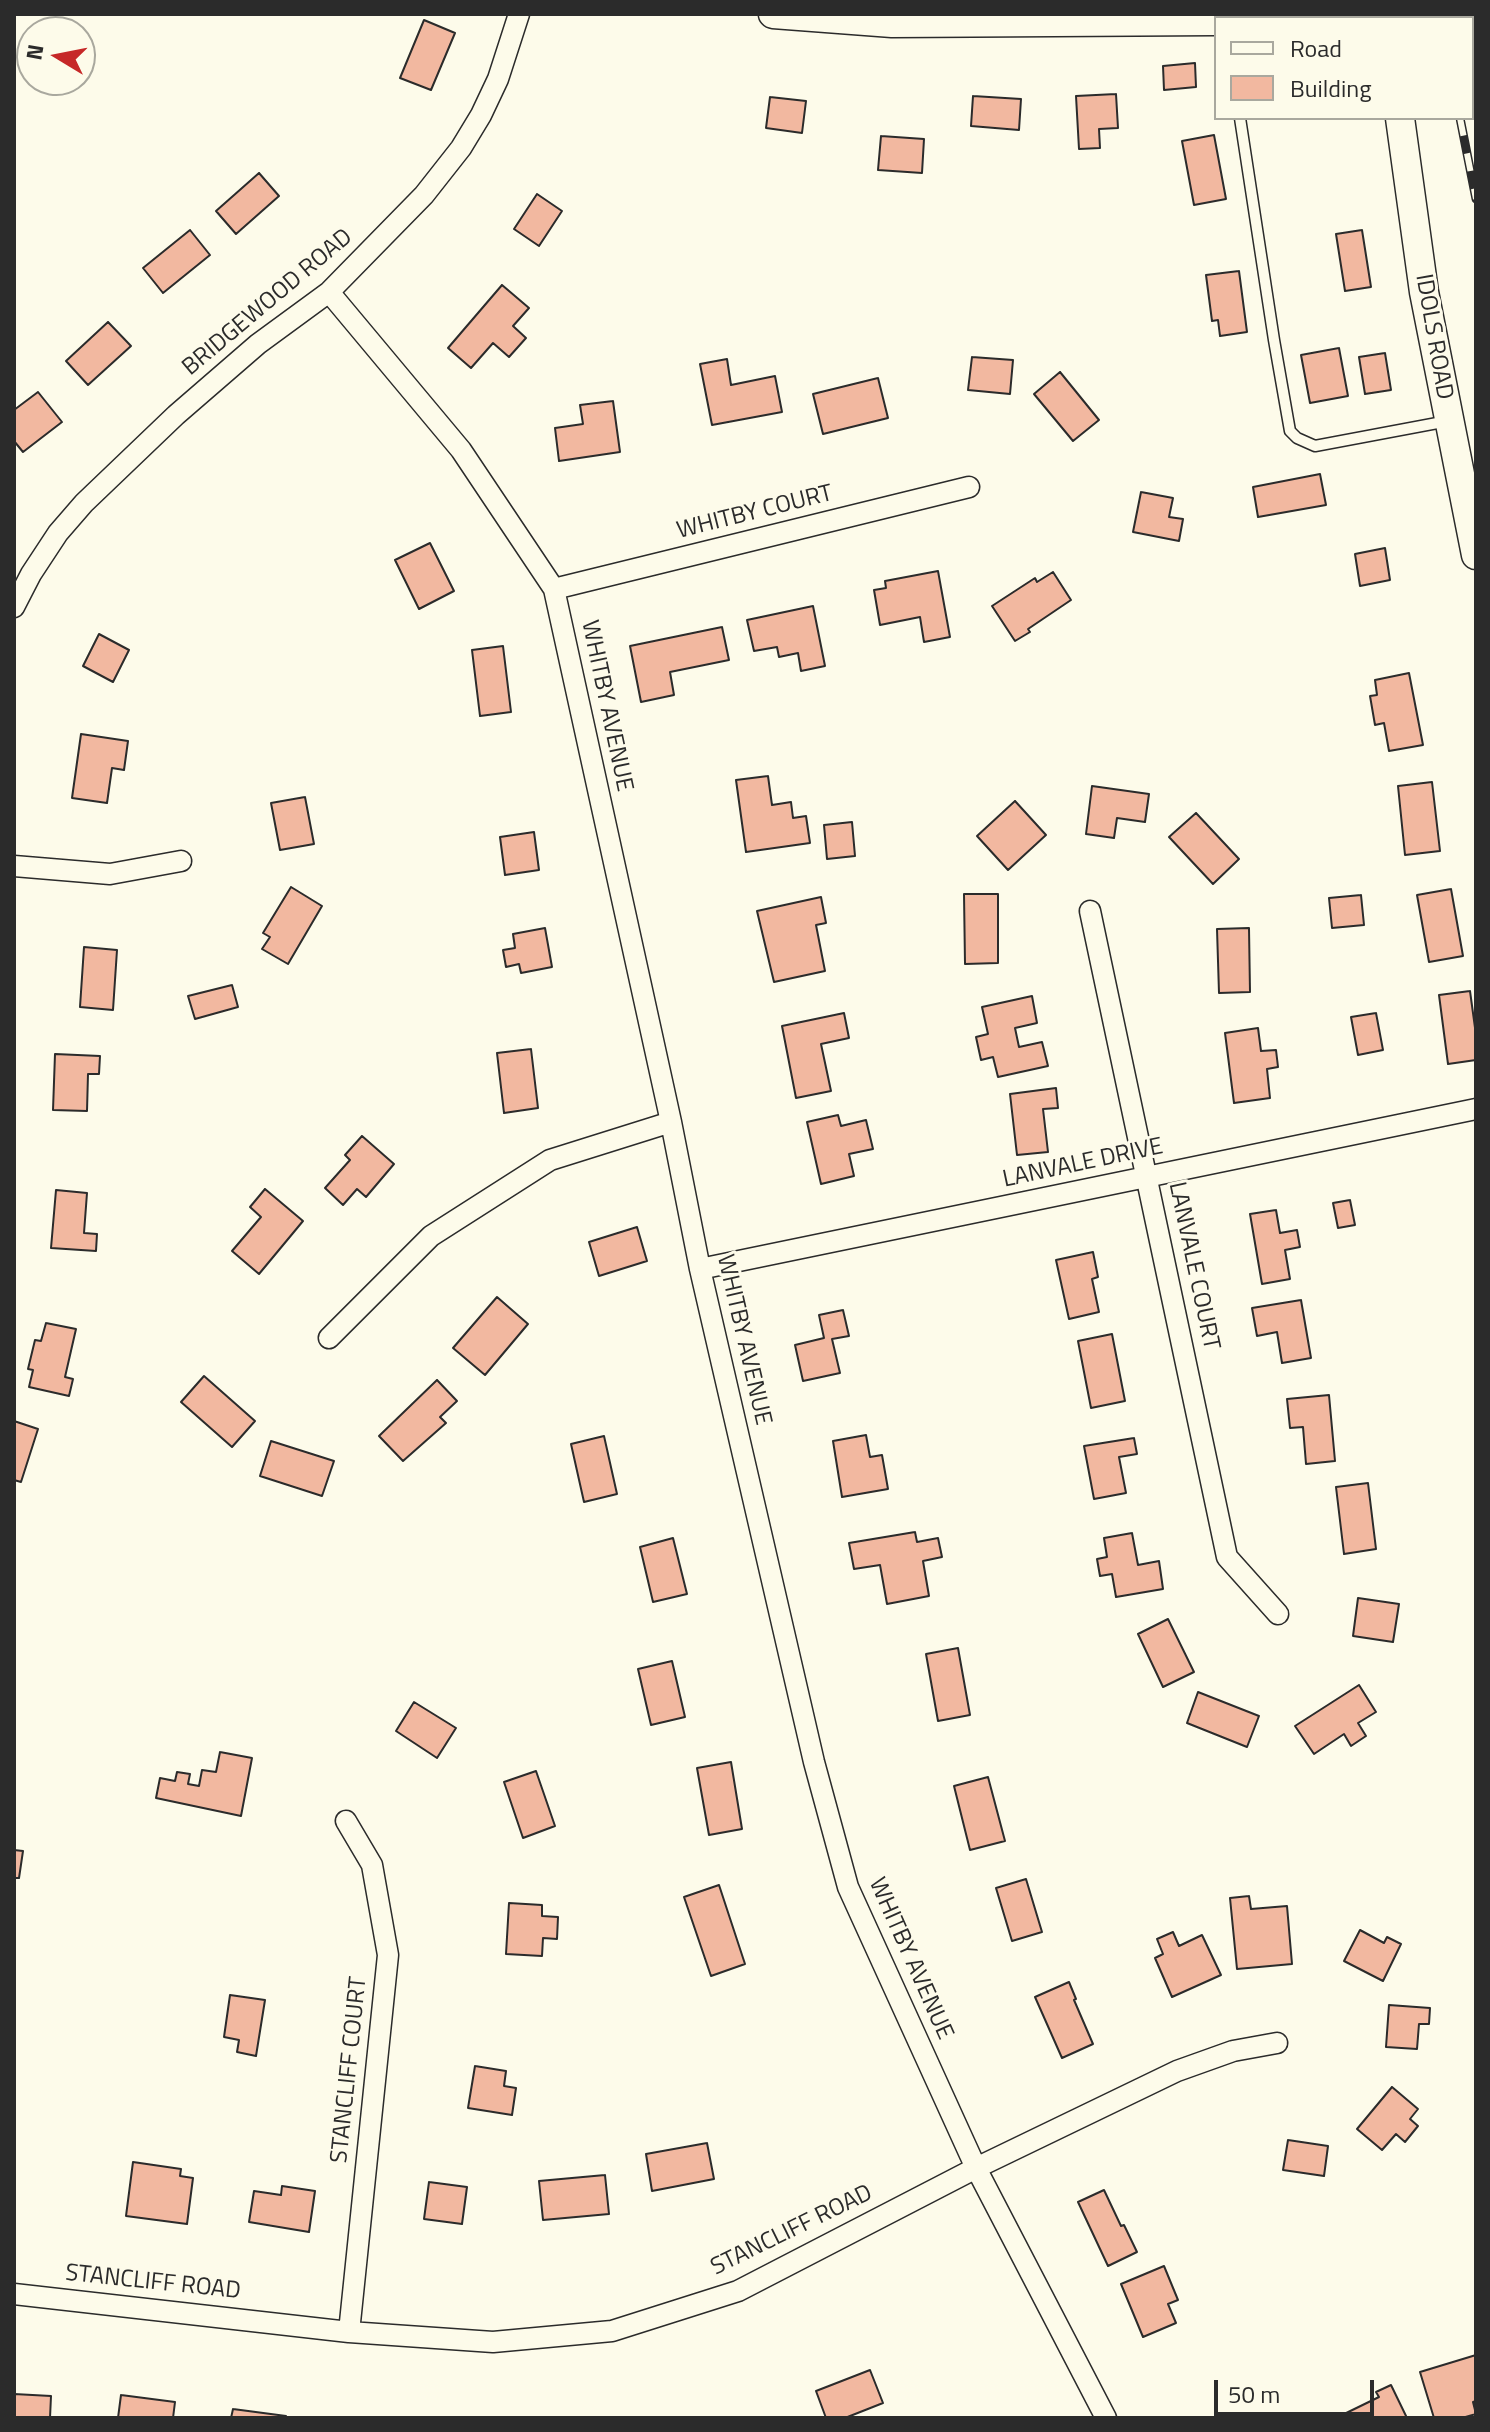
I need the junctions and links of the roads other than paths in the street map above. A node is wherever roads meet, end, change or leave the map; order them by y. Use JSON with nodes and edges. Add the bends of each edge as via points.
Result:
{"nodes":[{"id":1,"x":519,"y":14,"type":"edge"},
{"id":2,"x":773,"y":14,"type":"edge"},
{"id":3,"x":1214,"y":21,"type":"edge"},
{"id":4,"x":1240,"y":120,"type":"edge"},
{"id":5,"x":1400,"y":120,"type":"edge"},
{"id":6,"x":329,"y":292,"type":"junction"},
{"id":7,"x":1448,"y":421,"type":"junction"},
{"id":8,"x":969,"y":487,"type":"dead end"},
{"id":9,"x":1476,"y":555,"type":"edge"},
{"id":10,"x":554,"y":589,"type":"junction"},
{"id":11,"x":14,"y":607,"type":"edge"},
{"id":12,"x":181,"y":861,"type":"dead end"},
{"id":13,"x":14,"y":866,"type":"edge"},
{"id":14,"x":1090,"y":911,"type":"dead end"},
{"id":15,"x":1476,"y":1109,"type":"edge"},
{"id":16,"x":671,"y":1122,"type":"junction"},
{"id":17,"x":1147,"y":1178,"type":"junction"},
{"id":18,"x":700,"y":1269,"type":"junction"},
{"id":19,"x":329,"y":1338,"type":"dead end"},
{"id":20,"x":1278,"y":1614,"type":"dead end"},
{"id":21,"x":346,"y":1821,"type":"dead end"},
{"id":22,"x":1277,"y":2043,"type":"dead end"},
{"id":23,"x":976,"y":2168,"type":"junction"},
{"id":24,"x":14,"y":2294,"type":"edge"},
{"id":25,"x":349,"y":2332,"type":"junction"},
{"id":26,"x":1106,"y":2418,"type":"edge"}],
"edges":[{"from":1,"to":6,"type":"street","name":"BRIDGEWOOD ROAD","via":[[498,79],[461,148],[424,195]]},
{"from":2,"to":3,"type":"street","via":[[892,23]]},
{"from":4,"to":7,"type":"lane","via":[[1290,431],[1315,446]]},
{"from":5,"to":7,"type":"street","name":"IDOLS ROAD"},
{"from":6,"to":10,"type":"street","name":"WHITBY AVENUE","via":[[461,450]]},
{"from":6,"to":11,"type":"street","name":"BRIDGEWOOD ROAD","via":[[258,344],[84,503],[58,533]]},
{"from":7,"to":9,"type":"street","name":"IDOLS ROAD"},
{"from":8,"to":10,"type":"street","name":"WHITBY COURT"},
{"from":10,"to":16,"type":"street","name":"WHITBY AVENUE"},
{"from":12,"to":13,"type":"street","via":[[110,874]]},
{"from":14,"to":17,"type":"street","name":"LANVALE COURT"},
{"from":15,"to":17,"type":"street","name":"LANVALE DRIVE"},
{"from":16,"to":18,"type":"street","name":"WHITBY AVENUE"},
{"from":16,"to":19,"type":"street","via":[[550,1160],[431,1236]]},
{"from":17,"to":18,"type":"street","name":"LANVALE DRIVE"},
{"from":17,"to":20,"type":"street","name":"LANVALE COURT","via":[[1227,1557]]},
{"from":18,"to":23,"type":"street","name":"WHITBY AVENUE","via":[[848,1887]]},
{"from":21,"to":25,"type":"street","name":"STANCLIFF COURT","via":[[372,1865],[388,1955]]},
{"from":22,"to":23,"type":"street","name":"STANCLIFF ROAD","via":[[1233,2051],[1177,2071]]},
{"from":23,"to":25,"type":"street","name":"STANCLIFF ROAD","via":[[738,2291],[612,2331],[493,2342]]},
{"from":23,"to":26,"type":"street","name":"WHITBY AVENUE"},
{"from":24,"to":25,"type":"street","name":"STANCLIFF ROAD"}]}
